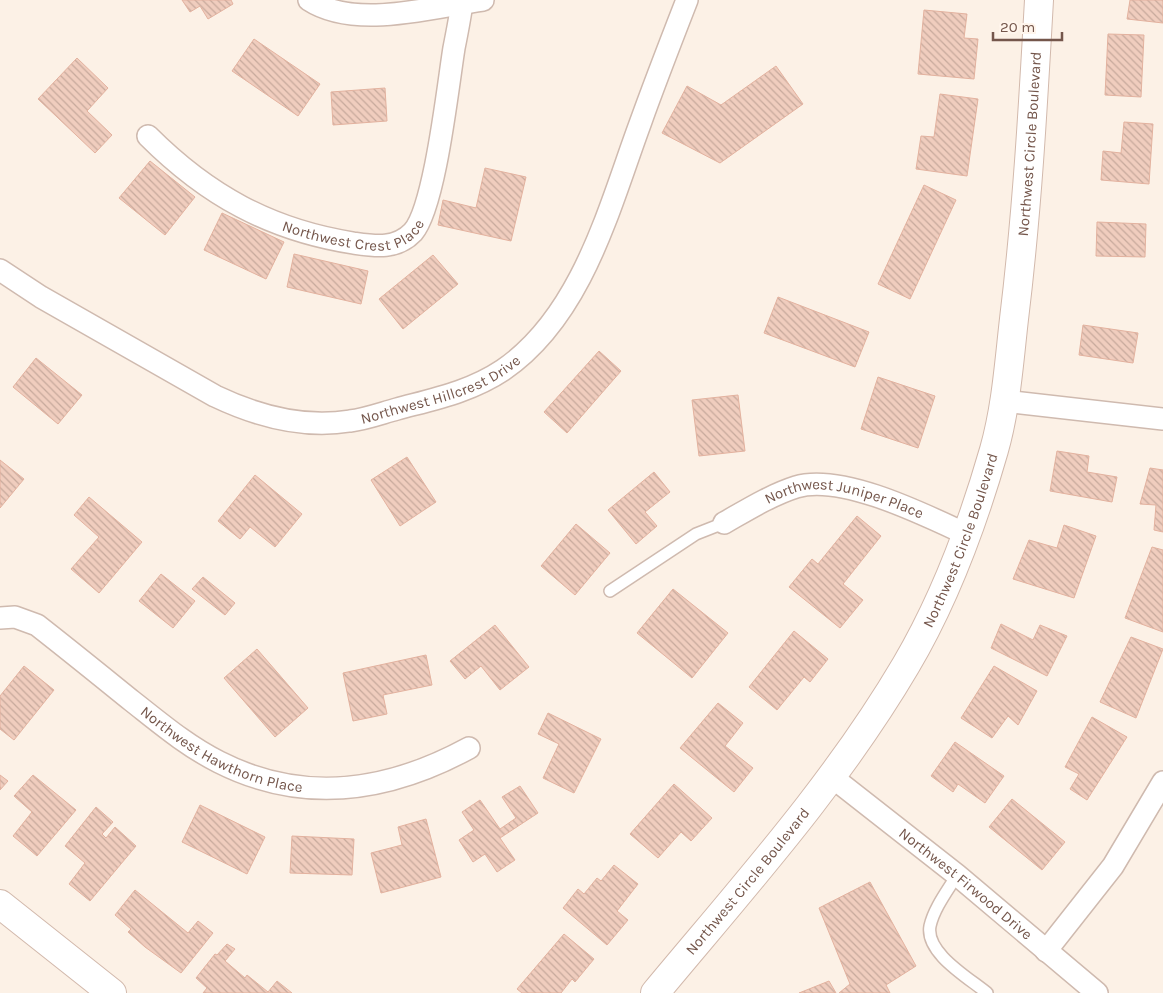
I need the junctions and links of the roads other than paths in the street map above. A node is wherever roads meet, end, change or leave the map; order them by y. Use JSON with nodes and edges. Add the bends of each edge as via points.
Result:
{"nodes":[{"id":1,"x":308,"y":0,"type":"edge"},
{"id":2,"x":483,"y":0,"type":"edge"},
{"id":3,"x":687,"y":0,"type":"edge"},
{"id":4,"x":1039,"y":0,"type":"edge"},
{"id":5,"x":462,"y":3,"type":"junction"},
{"id":6,"x":148,"y":136,"type":"dead end"},
{"id":7,"x":0,"y":270,"type":"edge"},
{"id":8,"x":1004,"y":402,"type":"junction"},
{"id":9,"x":1163,"y":419,"type":"edge"},
{"id":10,"x":724,"y":523,"type":"joint"},
{"id":11,"x":966,"y":534,"type":"junction"},
{"id":12,"x":610,"y":591,"type":"dead end"},
{"id":13,"x":0,"y":618,"type":"edge"},
{"id":14,"x":469,"y":748,"type":"dead end"},
{"id":15,"x":832,"y":777,"type":"junction"},
{"id":16,"x":1163,"y":782,"type":"edge"},
{"id":17,"x":957,"y":875,"type":"junction"},
{"id":18,"x":0,"y":904,"type":"edge"},
{"id":19,"x":1046,"y":951,"type":"junction"},
{"id":20,"x":1085,"y":989,"type":"edge"},
{"id":21,"x":112,"y":993,"type":"edge"},
{"id":22,"x":655,"y":993,"type":"edge"},
{"id":23,"x":987,"y":993,"type":"edge"}],
"edges":[{"from":1,"to":5,"type":"street","via":[[336,12],[361,15]]},
{"from":2,"to":5,"type":"street"},
{"from":3,"to":7,"type":"street","name":"Northwest Hillcrest Drive","via":[[606,222],[586,266],[558,311],[524,353],[503,370],[457,394],[350,421],[310,423],[270,418],[215,396],[41,297]]},
{"from":4,"to":8,"type":"main road","name":"Northwest Circle Boulevard","via":[[1020,267]]},
{"from":5,"to":6,"type":"street","name":"Northwest Crest Place","via":[[443,122],[423,215],[404,239],[379,247],[330,239],[252,214],[213,192],[172,160]]},
{"from":8,"to":9,"type":"street"},
{"from":8,"to":11,"type":"main road","name":"Northwest Circle Boulevard","via":[[994,448]]},
{"from":10,"to":11,"type":"street","name":"Northwest Juniper Place","via":[[797,486],[842,486],[864,491]]},
{"from":10,"to":12,"type":"lane","via":[[696,534]]},
{"from":11,"to":15,"type":"main road","name":"Northwest Circle Boulevard","via":[[908,662]]},
{"from":13,"to":14,"type":"street","name":"Northwest Hawthorn Place","via":[[15,617],[37,625],[189,745],[220,762],[281,784],[320,789],[394,780],[435,766]]},
{"from":15,"to":17,"type":"street","name":"Northwest Firwood Drive"},
{"from":15,"to":22,"type":"main road","name":"Northwest Circle Boulevard"},
{"from":16,"to":19,"type":"street","via":[[1113,866]]},
{"from":17,"to":19,"type":"street","name":"Northwest Firwood Drive"},
{"from":17,"to":23,"type":"lane","via":[[930,926],[931,942],[938,953]]},
{"from":18,"to":21,"type":"main road"},
{"from":19,"to":20,"type":"street","name":"Northwest Firwood Drive"}]}
